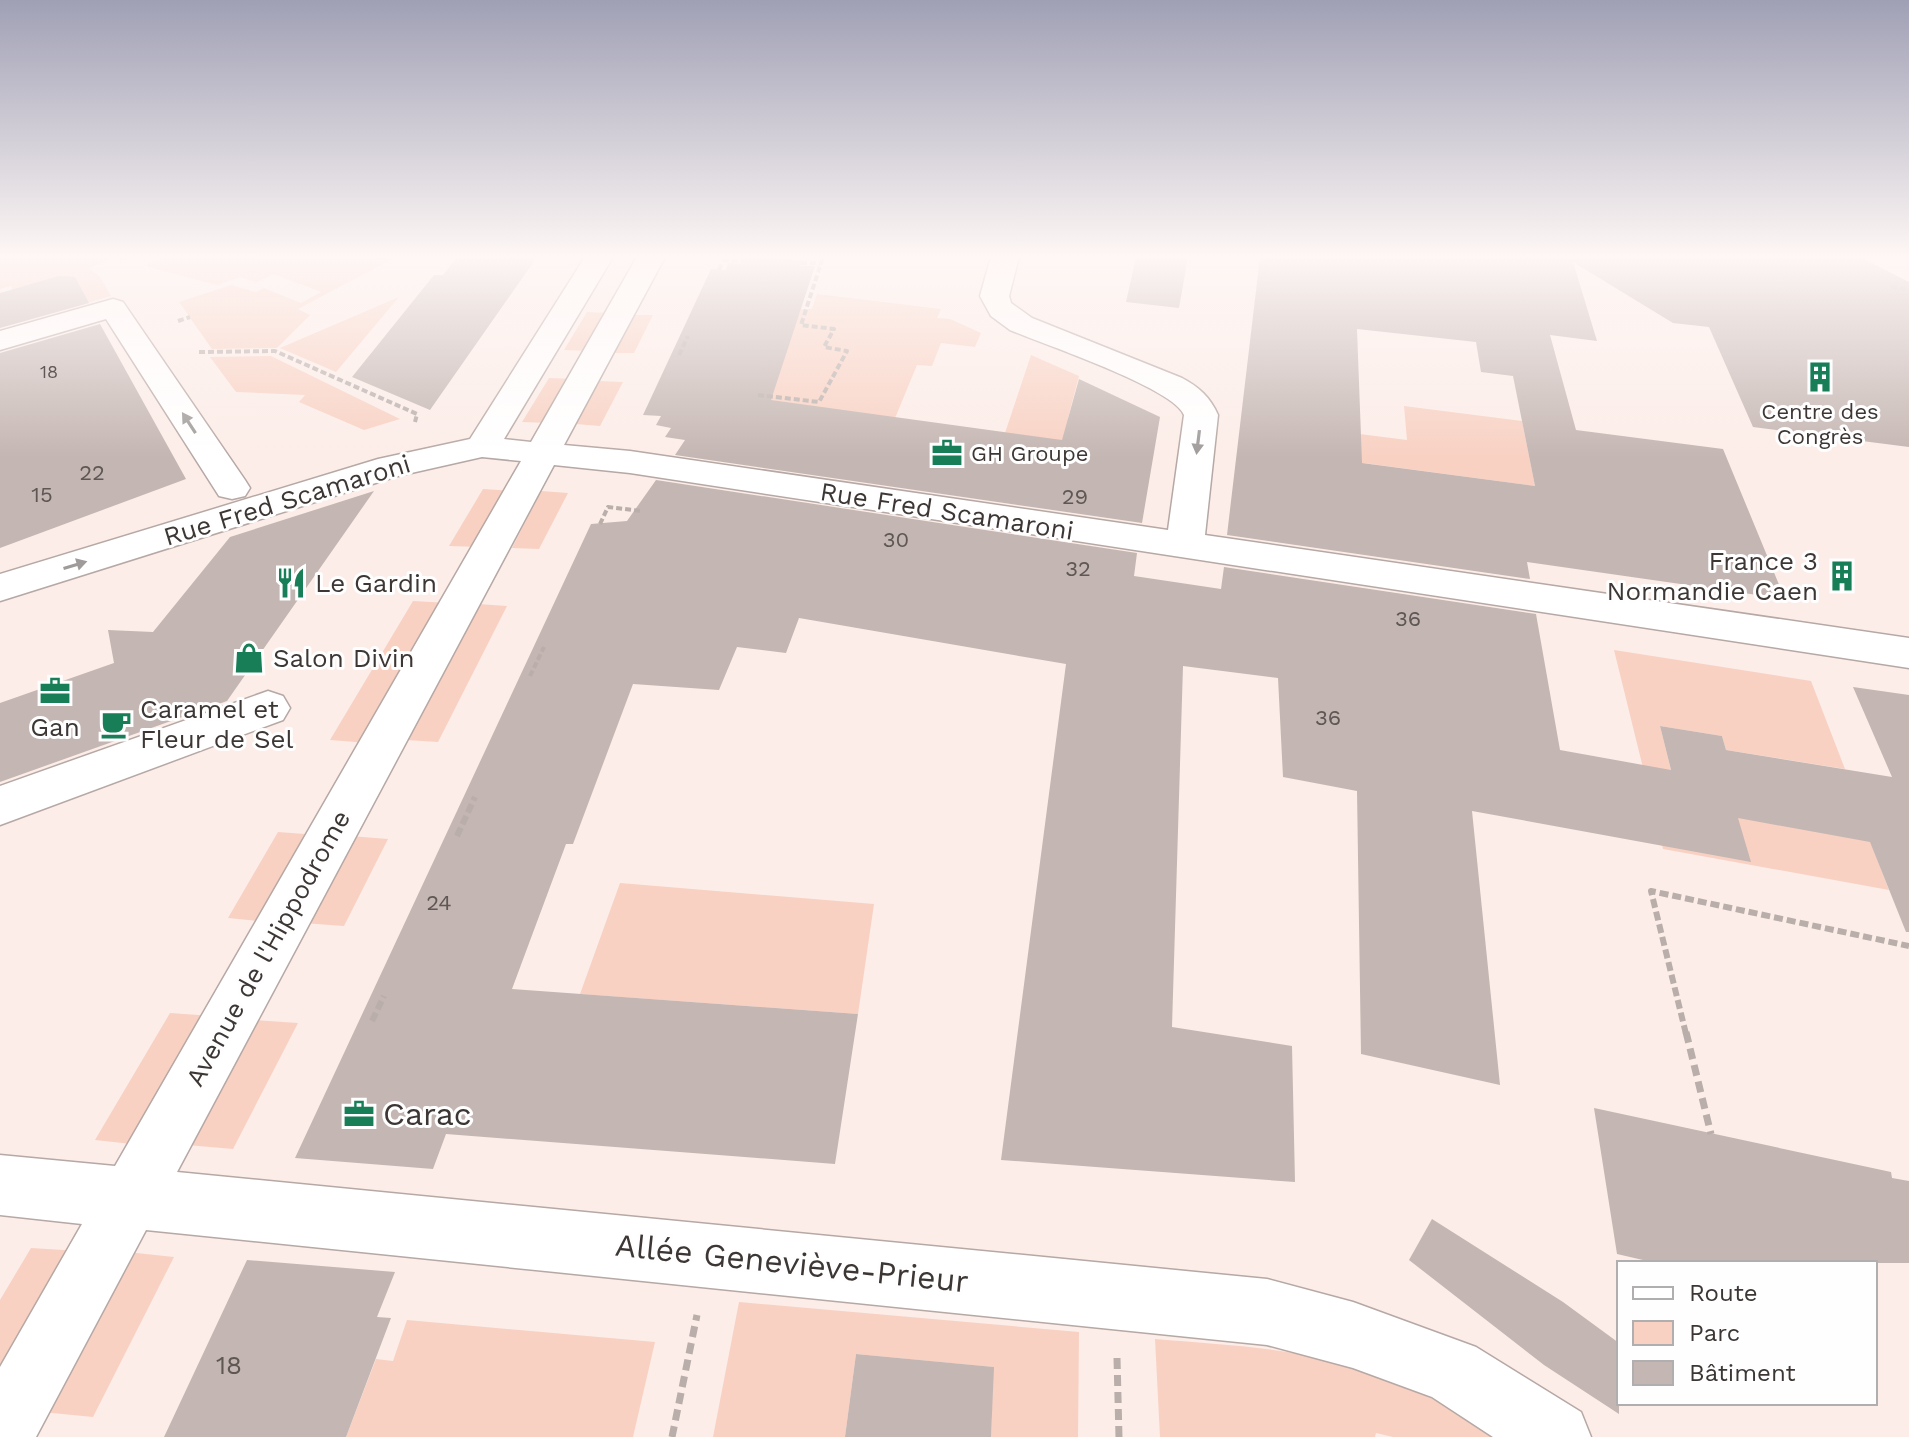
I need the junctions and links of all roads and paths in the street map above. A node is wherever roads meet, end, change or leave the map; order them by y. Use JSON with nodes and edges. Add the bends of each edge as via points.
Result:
{"nodes":[{"id":1,"x":58,"y":324,"type":"edge"},
{"id":2,"x":124,"y":324,"type":"edge"},
{"id":3,"x":572,"y":324,"type":"edge"},
{"id":4,"x":606,"y":324,"type":"edge"},
{"id":5,"x":801,"y":324,"type":"edge"},
{"id":6,"x":1021,"y":324,"type":"edge"},
{"id":7,"x":688,"y":336,"type":"dead end"},
{"id":8,"x":0,"y":341,"type":"edge"},
{"id":9,"x":199,"y":352,"type":"dead end"},
{"id":10,"x":679,"y":355,"type":"dead end"},
{"id":11,"x":758,"y":395,"type":"dead end"},
{"id":12,"x":414,"y":432,"type":"junction"},
{"id":13,"x":522,"y":451,"type":"junction"},
{"id":14,"x":232,"y":488,"type":"junction"},
{"id":15,"x":641,"y":511,"type":"dead end"},
{"id":16,"x":600,"y":524,"type":"dead end"},
{"id":17,"x":1185,"y":547,"type":"junction"},
{"id":18,"x":0,"y":560,"type":"edge"},
{"id":19,"x":0,"y":588,"type":"edge"},
{"id":20,"x":544,"y":647,"type":"dead end"},
{"id":21,"x":1909,"y":653,"type":"edge"},
{"id":22,"x":530,"y":676,"type":"dead end"},
{"id":23,"x":268,"y":708,"type":"dead end"},
{"id":24,"x":475,"y":797,"type":"dead end"},
{"id":25,"x":0,"y":806,"type":"edge"},
{"id":26,"x":457,"y":836,"type":"dead end"},
{"id":27,"x":1909,"y":946,"type":"edge"},
{"id":28,"x":384,"y":996,"type":"dead end"},
{"id":29,"x":372,"y":1021,"type":"dead end"},
{"id":30,"x":1711,"y":1134,"type":"dead end"},
{"id":31,"x":0,"y":1185,"type":"edge"},
{"id":32,"x":130,"y":1198,"type":"junction"},
{"id":33,"x":709,"y":1255,"type":"junction"},
{"id":34,"x":1116,"y":1296,"type":"junction"},
{"id":35,"x":0,"y":1434,"type":"edge"},
{"id":36,"x":672,"y":1437,"type":"edge"},
{"id":37,"x":1119,"y":1437,"type":"edge"},
{"id":38,"x":1556,"y":1437,"type":"edge"}],
"edges":[{"from":1,"to":8,"type":"street","one_way":true},
{"from":14,"to":2,"type":"street","one_way":true},
{"from":3,"to":13,"type":"street","name":"Avenue de l'Hippodrome"},
{"from":4,"to":13,"type":"street","name":"Avenue de l'Hippodrome"},
{"from":5,"to":11,"type":"path","via":[[834,329],[824,347],[847,351],[819,402]]},
{"from":6,"to":17,"type":"street","one_way":true,"via":[[1164,382],[1198,405]]},
{"from":7,"to":10,"type":"path"},
{"from":9,"to":12,"type":"path","via":[[275,351],[417,414]]},
{"from":12,"to":13,"type":"street"},
{"from":12,"to":14,"type":"street"},
{"from":13,"to":17,"type":"street","name":"Rue Fred Scamaroni","via":[[630,462]]},
{"from":19,"to":13,"type":"street","name":"Rue Fred Scamaroni","one_way":true,"via":[[390,467]]},
{"from":13,"to":32,"type":"street","name":"Avenue de l'Hippodrome"},
{"from":14,"to":18,"type":"street"},
{"from":15,"to":16,"type":"path","via":[[608,507]]},
{"from":17,"to":21,"type":"street","name":"Rue Fred Scamaroni"},
{"from":20,"to":22,"type":"path"},
{"from":23,"to":25,"type":"street"},
{"from":24,"to":26,"type":"path"},
{"from":27,"to":30,"type":"path","via":[[1651,891]]},
{"from":28,"to":29,"type":"path"},
{"from":31,"to":32,"type":"street","name":"Allée Geneviève-Prieur"},
{"from":32,"to":33,"type":"street","name":"Allée Geneviève-Prieur"},
{"from":32,"to":35,"type":"street","name":"Avenue de l'Hippodrome"},
{"from":33,"to":34,"type":"street","name":"Allée Geneviève-Prieur"},
{"from":33,"to":36,"type":"path"},
{"from":34,"to":37,"type":"path"},
{"from":34,"to":38,"type":"street","name":"Allée Geneviève-Prieur","via":[[1267,1312],[1353,1335],[1452,1371]]}]}
